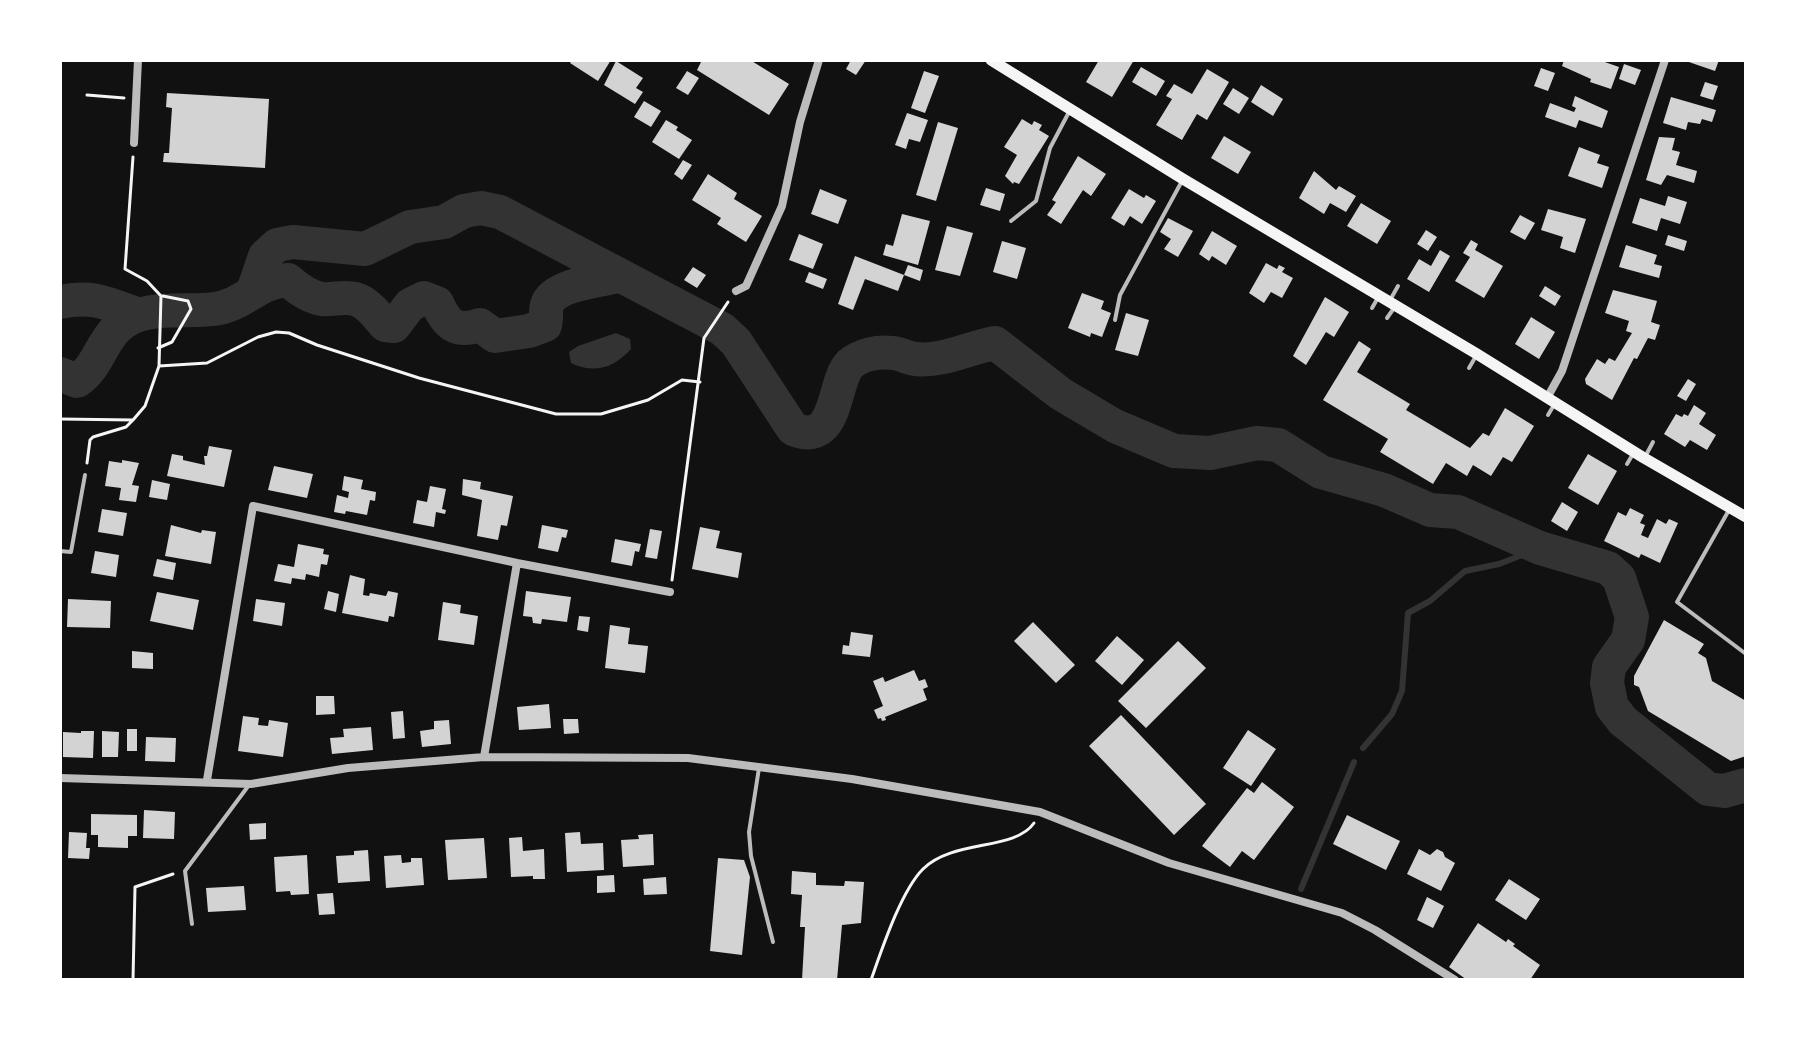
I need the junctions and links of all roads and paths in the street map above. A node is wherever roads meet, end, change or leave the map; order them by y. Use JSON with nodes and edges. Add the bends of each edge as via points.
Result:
{"nodes":[{"id":1,"x":138,"y":60,"type":"edge"},
{"id":2,"x":819,"y":60,"type":"edge"},
{"id":3,"x":991,"y":60,"type":"edge"},
{"id":4,"x":1665,"y":60,"type":"edge"},
{"id":5,"x":87,"y":95,"type":"dead end"},
{"id":6,"x":136,"y":100,"type":"junction"},
{"id":7,"x":1070,"y":110,"type":"junction"},
{"id":8,"x":134,"y":143,"type":"joint"},
{"id":9,"x":1183,"y":179,"type":"junction"},
{"id":10,"x":1011,"y":221,"type":"dead end"},
{"id":11,"x":1398,"y":286,"type":"dead end"},
{"id":12,"x":736,"y":291,"type":"joint"},
{"id":13,"x":161,"y":296,"type":"junction"},
{"id":14,"x":1388,"y":302,"type":"junction"},
{"id":15,"x":1372,"y":308,"type":"dead end"},
{"id":16,"x":1387,"y":318,"type":"dead end"},
{"id":17,"x":1115,"y":320,"type":"dead end"},
{"id":18,"x":158,"y":348,"type":"junction"},
{"id":19,"x":1477,"y":354,"type":"junction"},
{"id":20,"x":159,"y":366,"type":"junction"},
{"id":21,"x":1469,"y":368,"type":"dead end"},
{"id":22,"x":700,"y":382,"type":"junction"},
{"id":23,"x":1551,"y":401,"type":"junction"},
{"id":24,"x":1548,"y":415,"type":"dead end"},
{"id":25,"x":60,"y":419,"type":"edge"},
{"id":26,"x":133,"y":420,"type":"junction"},
{"id":27,"x":1653,"y":442,"type":"dead end"},
{"id":28,"x":1639,"y":455,"type":"junction"},
{"id":29,"x":1627,"y":464,"type":"dead end"},
{"id":30,"x":85,"y":475,"type":"joint"},
{"id":31,"x":1730,"y":507,"type":"junction"},
{"id":32,"x":1746,"y":517,"type":"edge"},
{"id":33,"x":60,"y":551,"type":"edge"},
{"id":34,"x":517,"y":563,"type":"junction"},
{"id":35,"x":670,"y":592,"type":"joint"},
{"id":36,"x":1746,"y":654,"type":"edge"},
{"id":37,"x":484,"y":757,"type":"junction"},
{"id":38,"x":759,"y":768,"type":"junction"},
{"id":39,"x":60,"y":778,"type":"edge"},
{"id":40,"x":207,"y":780,"type":"junction"},
{"id":41,"x":251,"y":784,"type":"junction"},
{"id":42,"x":1040,"y":812,"type":"junction"},
{"id":43,"x":185,"y":871,"type":"junction"},
{"id":44,"x":192,"y":924,"type":"dead end"},
{"id":45,"x":773,"y":942,"type":"dead end"},
{"id":46,"x":133,"y":980,"type":"edge"},
{"id":47,"x":871,"y":980,"type":"edge"},
{"id":48,"x":1455,"y":980,"type":"edge"}],
"edges":[{"from":1,"to":6,"type":"street"},
{"from":2,"to":12,"type":"street","via":[[782,206],[746,286]]},
{"from":3,"to":7,"type":"main road"},
{"from":4,"to":23,"type":"street"},
{"from":5,"to":6,"type":"path"},
{"from":6,"to":8,"type":"street"},
{"from":7,"to":9,"type":"main road"},
{"from":7,"to":10,"type":"lane","via":[[1050,148],[1036,201]]},
{"from":8,"to":13,"type":"path","via":[[125,269]]},
{"from":9,"to":14,"type":"main road"},
{"from":9,"to":17,"type":"lane","via":[[1120,295]]},
{"from":11,"to":14,"type":"lane"},
{"from":12,"to":22,"type":"path","via":[[704,338]]},
{"from":13,"to":18,"type":"path"},
{"from":13,"to":18,"type":"path","via":[[188,301],[191,309],[172,342]]},
{"from":14,"to":15,"type":"lane"},
{"from":14,"to":16,"type":"lane"},
{"from":14,"to":19,"type":"main road"},
{"from":18,"to":20,"type":"path"},
{"from":19,"to":21,"type":"lane"},
{"from":19,"to":23,"type":"main road"},
{"from":20,"to":22,"type":"path","via":[[207,363],[276,332],[556,414],[601,414],[648,400],[682,380]]},
{"from":20,"to":26,"type":"path","via":[[145,406]]},
{"from":22,"to":35,"type":"path"},
{"from":23,"to":24,"type":"lane"},
{"from":23,"to":28,"type":"main road"},
{"from":25,"to":26,"type":"path"},
{"from":26,"to":30,"type":"path","via":[[90,440]]},
{"from":27,"to":28,"type":"lane"},
{"from":28,"to":29,"type":"lane"},
{"from":28,"to":31,"type":"main road","via":[[1653,471]]},
{"from":30,"to":33,"type":"lane","via":[[71,552]]},
{"from":31,"to":32,"type":"main road"},
{"from":31,"to":36,"type":"lane","via":[[1677,602]]},
{"from":34,"to":35,"type":"street"},
{"from":34,"to":37,"type":"street"},
{"from":34,"to":40,"type":"street","via":[[253,506]]},
{"from":37,"to":38,"type":"street","via":[[688,758]]},
{"from":37,"to":41,"type":"street","via":[[348,768]]},
{"from":38,"to":42,"type":"street"},
{"from":38,"to":45,"type":"lane","via":[[749,832]]},
{"from":39,"to":40,"type":"street"},
{"from":40,"to":41,"type":"street"},
{"from":41,"to":43,"type":"lane"},
{"from":42,"to":47,"type":"path","via":[[1028,832],[951,852],[923,869],[909,888]]},
{"from":42,"to":48,"type":"street","via":[[1169,863],[1342,913]]},
{"from":43,"to":44,"type":"lane"},
{"from":43,"to":46,"type":"path","via":[[135,887]]}]}
